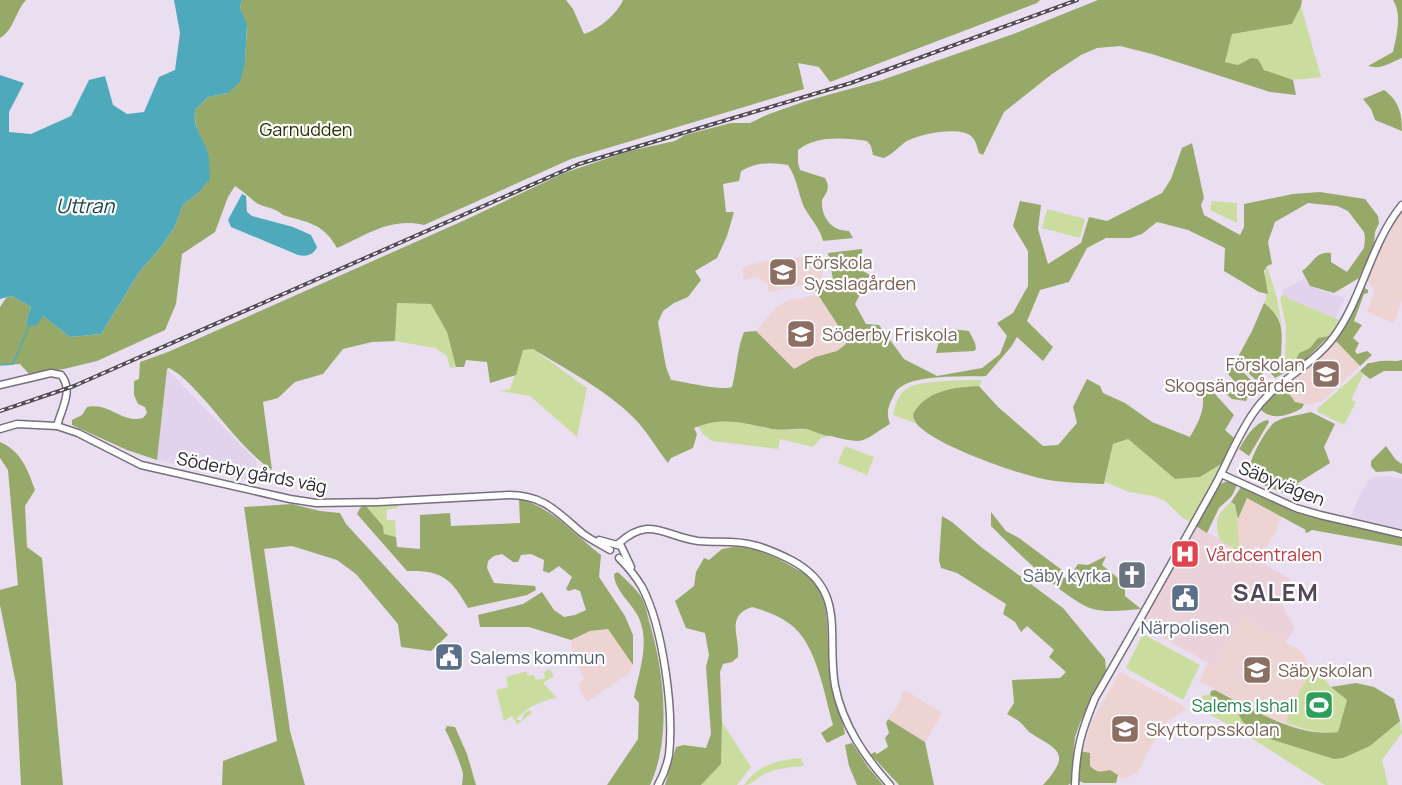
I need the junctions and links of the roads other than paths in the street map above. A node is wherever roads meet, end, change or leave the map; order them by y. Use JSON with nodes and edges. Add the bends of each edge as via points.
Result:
{"nodes":[{"id":1,"x":1400,"y":207,"type":"edge"},
{"id":2,"x":0,"y":385,"type":"edge"},
{"id":3,"x":57,"y":426,"type":"junction"},
{"id":4,"x":0,"y":429,"type":"edge"},
{"id":5,"x":1221,"y":474,"type":"junction"},
{"id":6,"x":1402,"y":534,"type":"edge"},
{"id":7,"x":618,"y":548,"type":"junction"},
{"id":8,"x":619,"y":558,"type":"junction"},
{"id":9,"x":636,"y":579,"type":"junction"},
{"id":10,"x":658,"y":785,"type":"edge"},
{"id":11,"x":890,"y":785,"type":"edge"},
{"id":12,"x":1075,"y":785,"type":"edge"}],
"edges":[{"from":1,"to":5,"type":"street","via":[[1378,243],[1332,339],[1253,413]]},
{"from":2,"to":3,"type":"street","via":[[51,373],[61,375],[67,392]]},
{"from":3,"to":4,"type":"street","name":"Söderby gårds väg","via":[[16,424]]},
{"from":3,"to":7,"type":"street","name":"Söderby gårds väg","via":[[141,465],[290,499],[334,503],[530,496],[546,503],[582,533]]},
{"from":5,"to":6,"type":"street","name":"Säbyvägen","via":[[1296,508]]},
{"from":5,"to":12,"type":"street","via":[[1095,698],[1082,728]]},
{"from":7,"to":8,"type":"street"},
{"from":7,"to":8,"type":"street","via":[[612,555]]},
{"from":7,"to":9,"type":"street"},
{"from":7,"to":11,"type":"street","via":[[632,532],[651,528],[692,540],[746,543],[800,565],[820,583],[829,603],[834,676],[852,736]]},
{"from":8,"to":9,"type":"street"},
{"from":9,"to":10,"type":"street","via":[[654,618],[667,684],[669,754]]}]}
